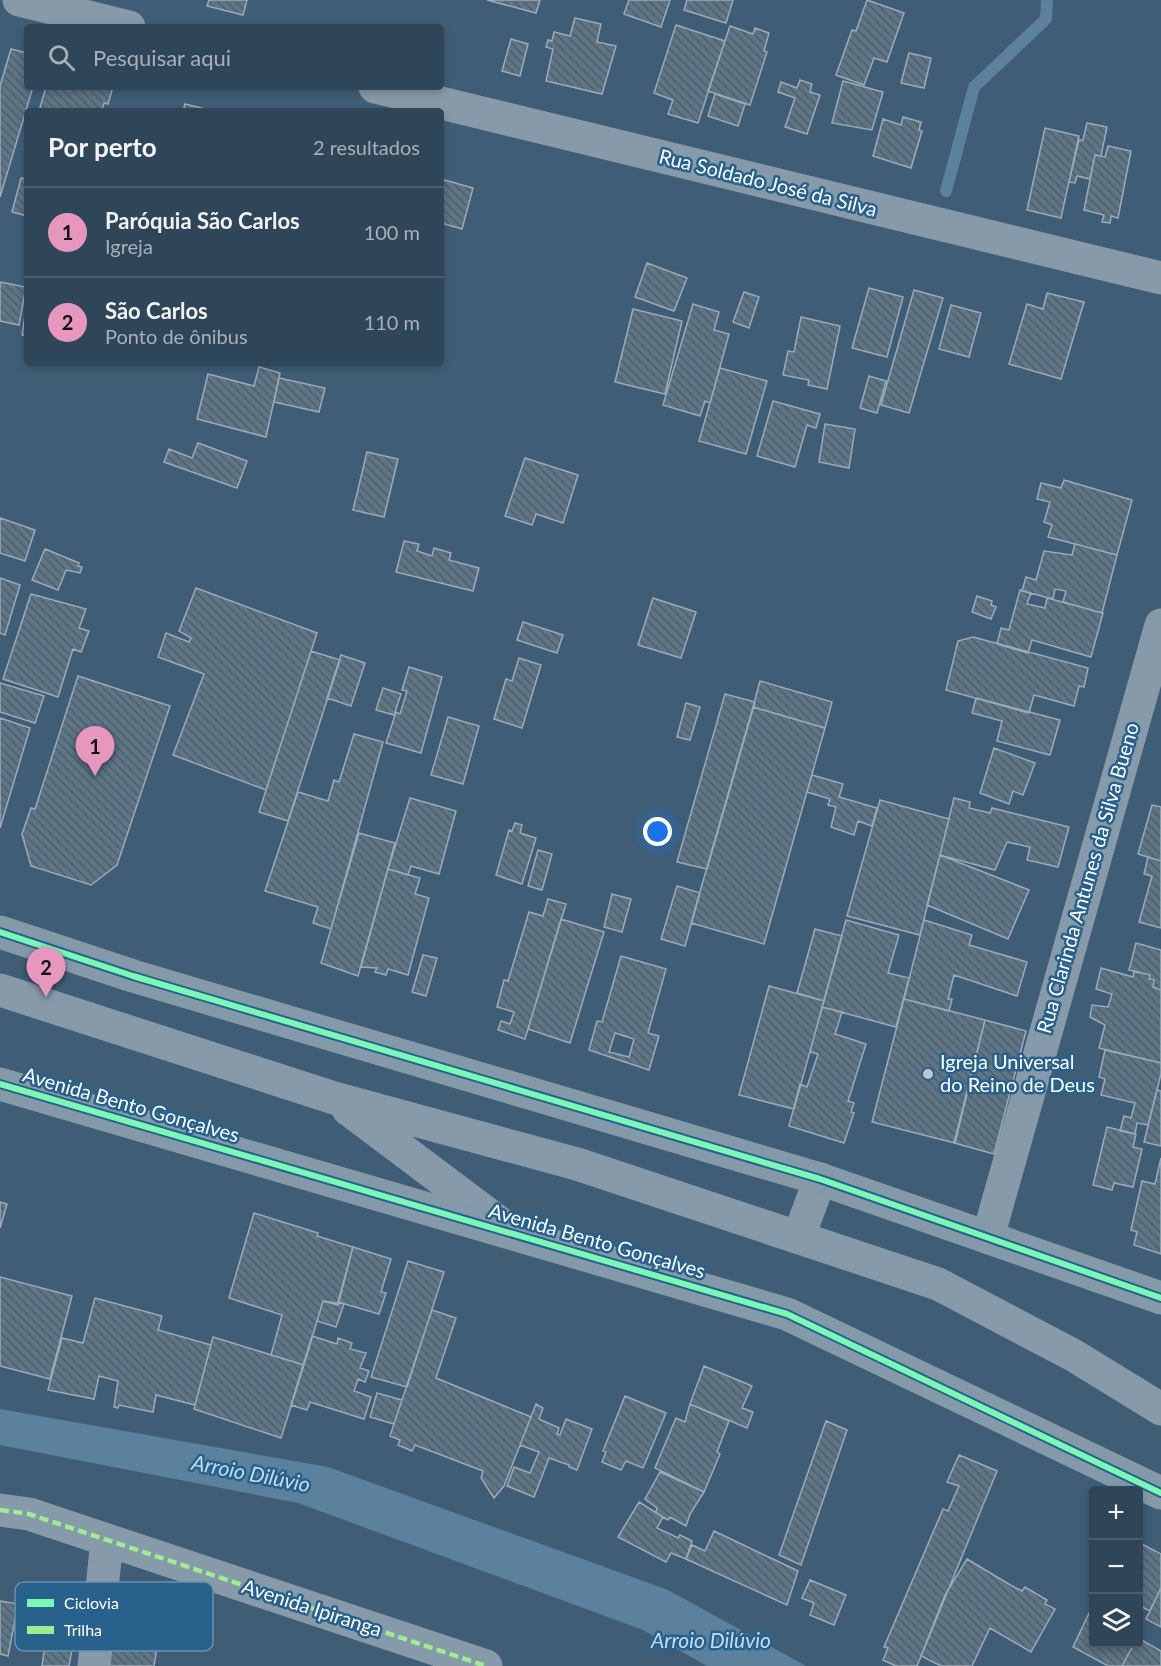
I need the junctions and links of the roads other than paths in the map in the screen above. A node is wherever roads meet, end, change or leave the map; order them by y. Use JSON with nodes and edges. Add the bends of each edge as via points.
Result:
{"nodes":[{"id":1,"x":19,"y":0,"type":"edge"},
{"id":2,"x":117,"y":24,"type":"edge"},
{"id":3,"x":387,"y":90,"type":"edge"},
{"id":4,"x":1161,"y":279,"type":"edge"},
{"id":5,"x":1161,"y":625,"type":"edge"},
{"id":6,"x":0,"y":932,"type":"edge"},
{"id":7,"x":0,"y":990,"type":"edge"},
{"id":8,"x":0,"y":1084,"type":"edge"},
{"id":9,"x":334,"y":1098,"type":"junction"},
{"id":10,"x":820,"y":1179,"type":"junction"},
{"id":11,"x":514,"y":1234,"type":"junction"},
{"id":12,"x":799,"y":1236,"type":"junction"},
{"id":13,"x":988,"y":1236,"type":"junction"},
{"id":14,"x":1161,"y":1298,"type":"edge"},
{"id":15,"x":1161,"y":1408,"type":"edge"},
{"id":16,"x":1161,"y":1493,"type":"edge"},
{"id":17,"x":0,"y":1510,"type":"edge"},
{"id":18,"x":107,"y":1540,"type":"junction"},
{"id":19,"x":103,"y":1582,"type":"edge"},
{"id":20,"x":96,"y":1651,"type":"edge"},
{"id":21,"x":94,"y":1666,"type":"edge"},
{"id":22,"x":486,"y":1666,"type":"edge"}],
"edges":[{"from":1,"to":2,"type":"street"},
{"from":3,"to":4,"type":"street","name":"Rua Soldado José da Silva"},
{"from":5,"to":13,"type":"street","name":"Rua Clarinda Antunes da Silva Bueno"},
{"from":6,"to":10,"type":"main road","via":[[133,976]]},
{"from":7,"to":9,"type":"street"},
{"from":8,"to":11,"type":"main road","name":"Avenida Bento Gonçalves"},
{"from":9,"to":11,"type":"street"},
{"from":9,"to":12,"type":"street","via":[[577,1164]]},
{"from":10,"to":12,"type":"street"},
{"from":10,"to":13,"type":"main road"},
{"from":11,"to":16,"type":"main road","name":"Avenida Bento Gonçalves","via":[[787,1314]]},
{"from":12,"to":15,"type":"street","via":[[938,1284],[1073,1355]]},
{"from":13,"to":14,"type":"main road"},
{"from":17,"to":18,"type":"street","name":"Avenida Ipiranga","via":[[29,1514]]},
{"from":18,"to":19,"type":"street"},
{"from":18,"to":22,"type":"street","name":"Avenida Ipiranga"},
{"from":20,"to":21,"type":"street"}]}
